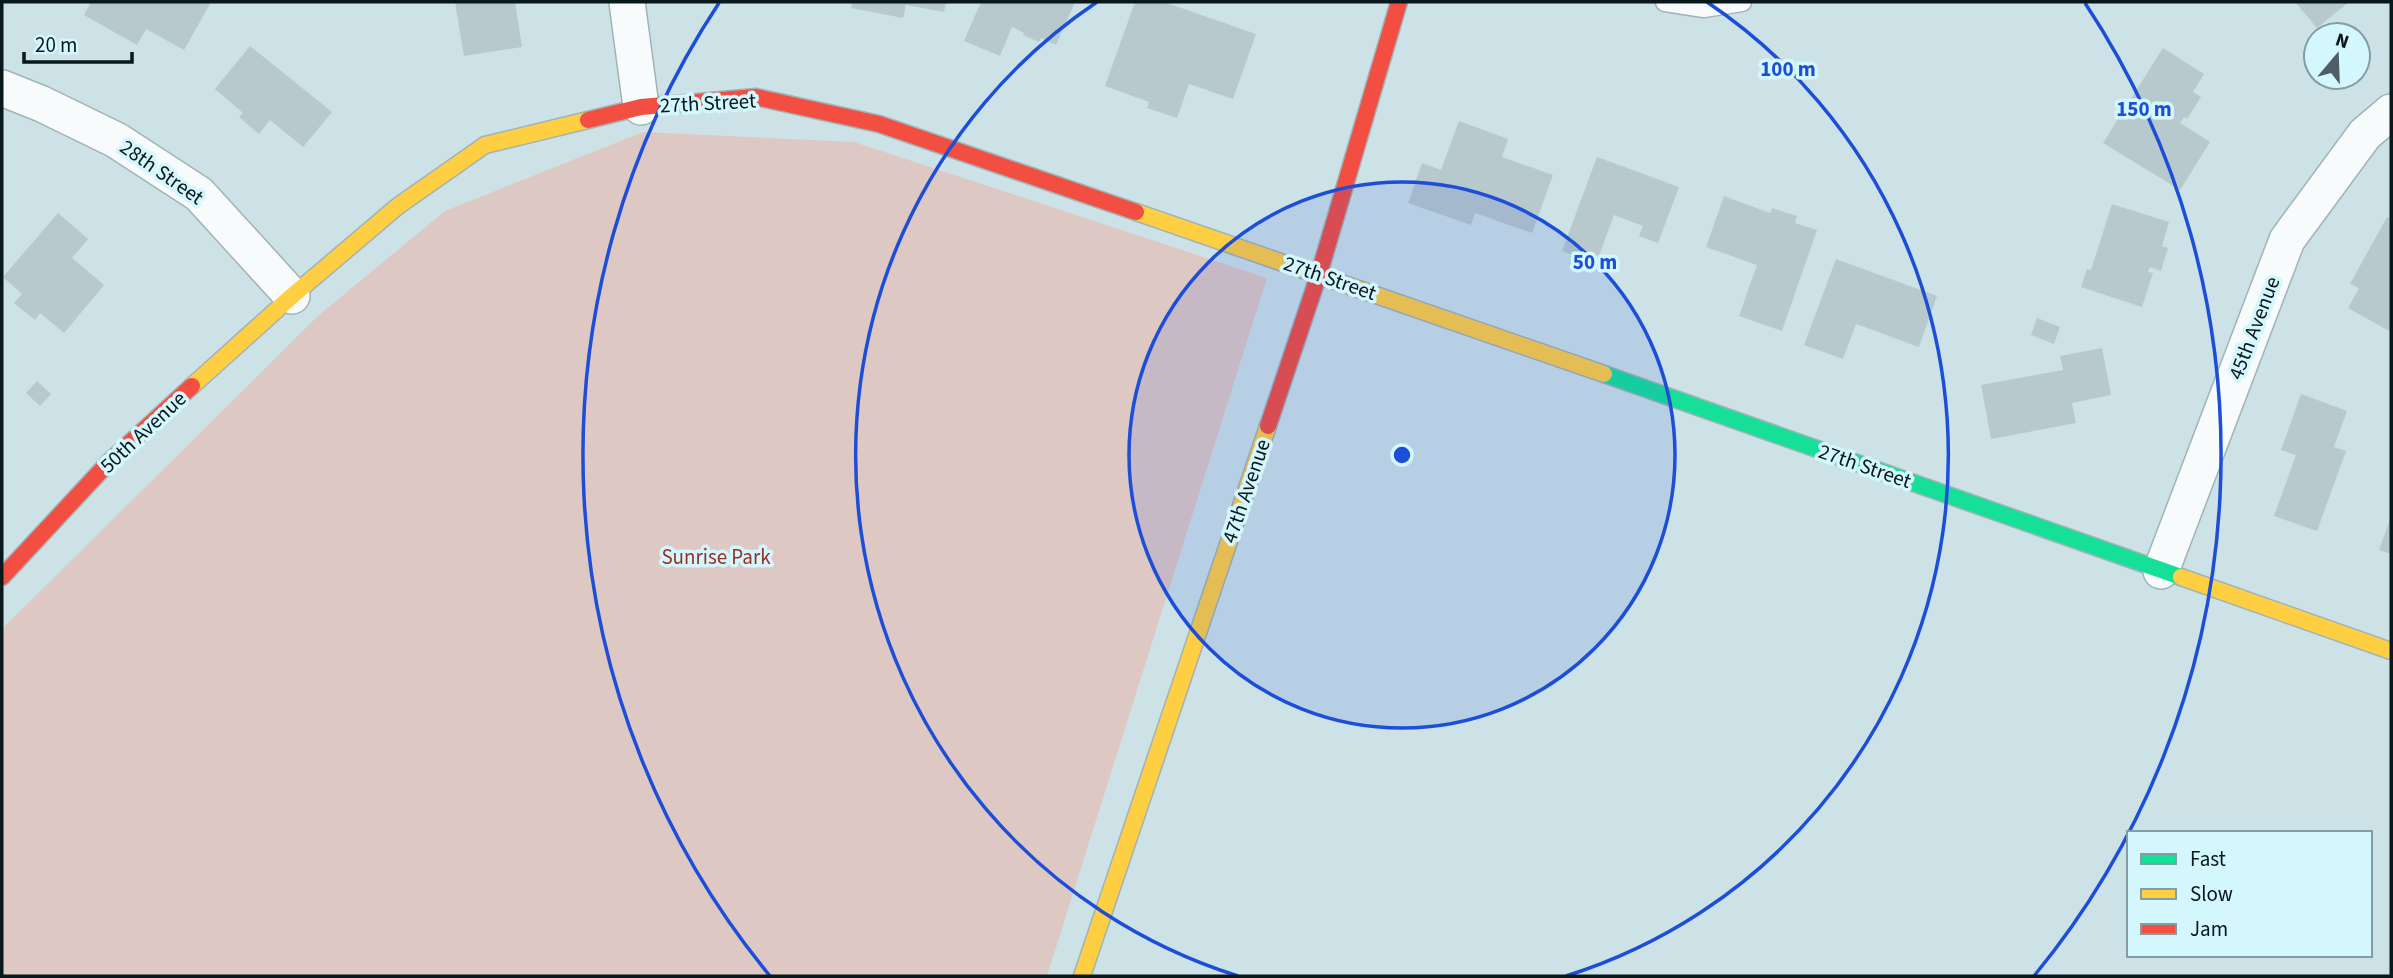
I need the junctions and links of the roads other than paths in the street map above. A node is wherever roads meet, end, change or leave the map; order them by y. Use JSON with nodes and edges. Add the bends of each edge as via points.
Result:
{"nodes":[{"id":1,"x":627,"y":2,"type":"edge"},
{"id":2,"x":1399,"y":2,"type":"edge"},
{"id":3,"x":1665,"y":2,"type":"edge"},
{"id":4,"x":1742,"y":2,"type":"edge"},
{"id":5,"x":2,"y":88,"type":"edge"},
{"id":6,"x":641,"y":107,"type":"junction"},
{"id":7,"x":2391,"y":112,"type":"edge"},
{"id":8,"x":1319,"y":274,"type":"junction"},
{"id":9,"x":292,"y":296,"type":"junction"},
{"id":10,"x":2161,"y":570,"type":"junction"},
{"id":11,"x":2,"y":577,"type":"edge"},
{"id":12,"x":2391,"y":651,"type":"edge"},
{"id":13,"x":1082,"y":976,"type":"edge"}],
"edges":[{"from":1,"to":6,"type":"street"},
{"from":2,"to":8,"type":"street","name":"47th Avenue"},
{"from":3,"to":4,"type":"lane","via":[[1704,8]]},
{"from":5,"to":9,"type":"street","name":"28th Street","via":[[116,139],[199,194]]},
{"from":6,"to":8,"type":"street","name":"27th Street","via":[[756,97],[879,124]]},
{"from":6,"to":9,"type":"street","name":"27th Street","via":[[485,145],[398,206]]},
{"from":7,"to":10,"type":"street","name":"45th Avenue","via":[[2365,134],[2287,240]]},
{"from":8,"to":10,"type":"street","name":"27th Street"},
{"from":8,"to":13,"type":"street","name":"47th Avenue"},
{"from":9,"to":11,"type":"street","name":"50th Avenue","via":[[110,461]]},
{"from":10,"to":12,"type":"street","name":"27th Street"}]}
